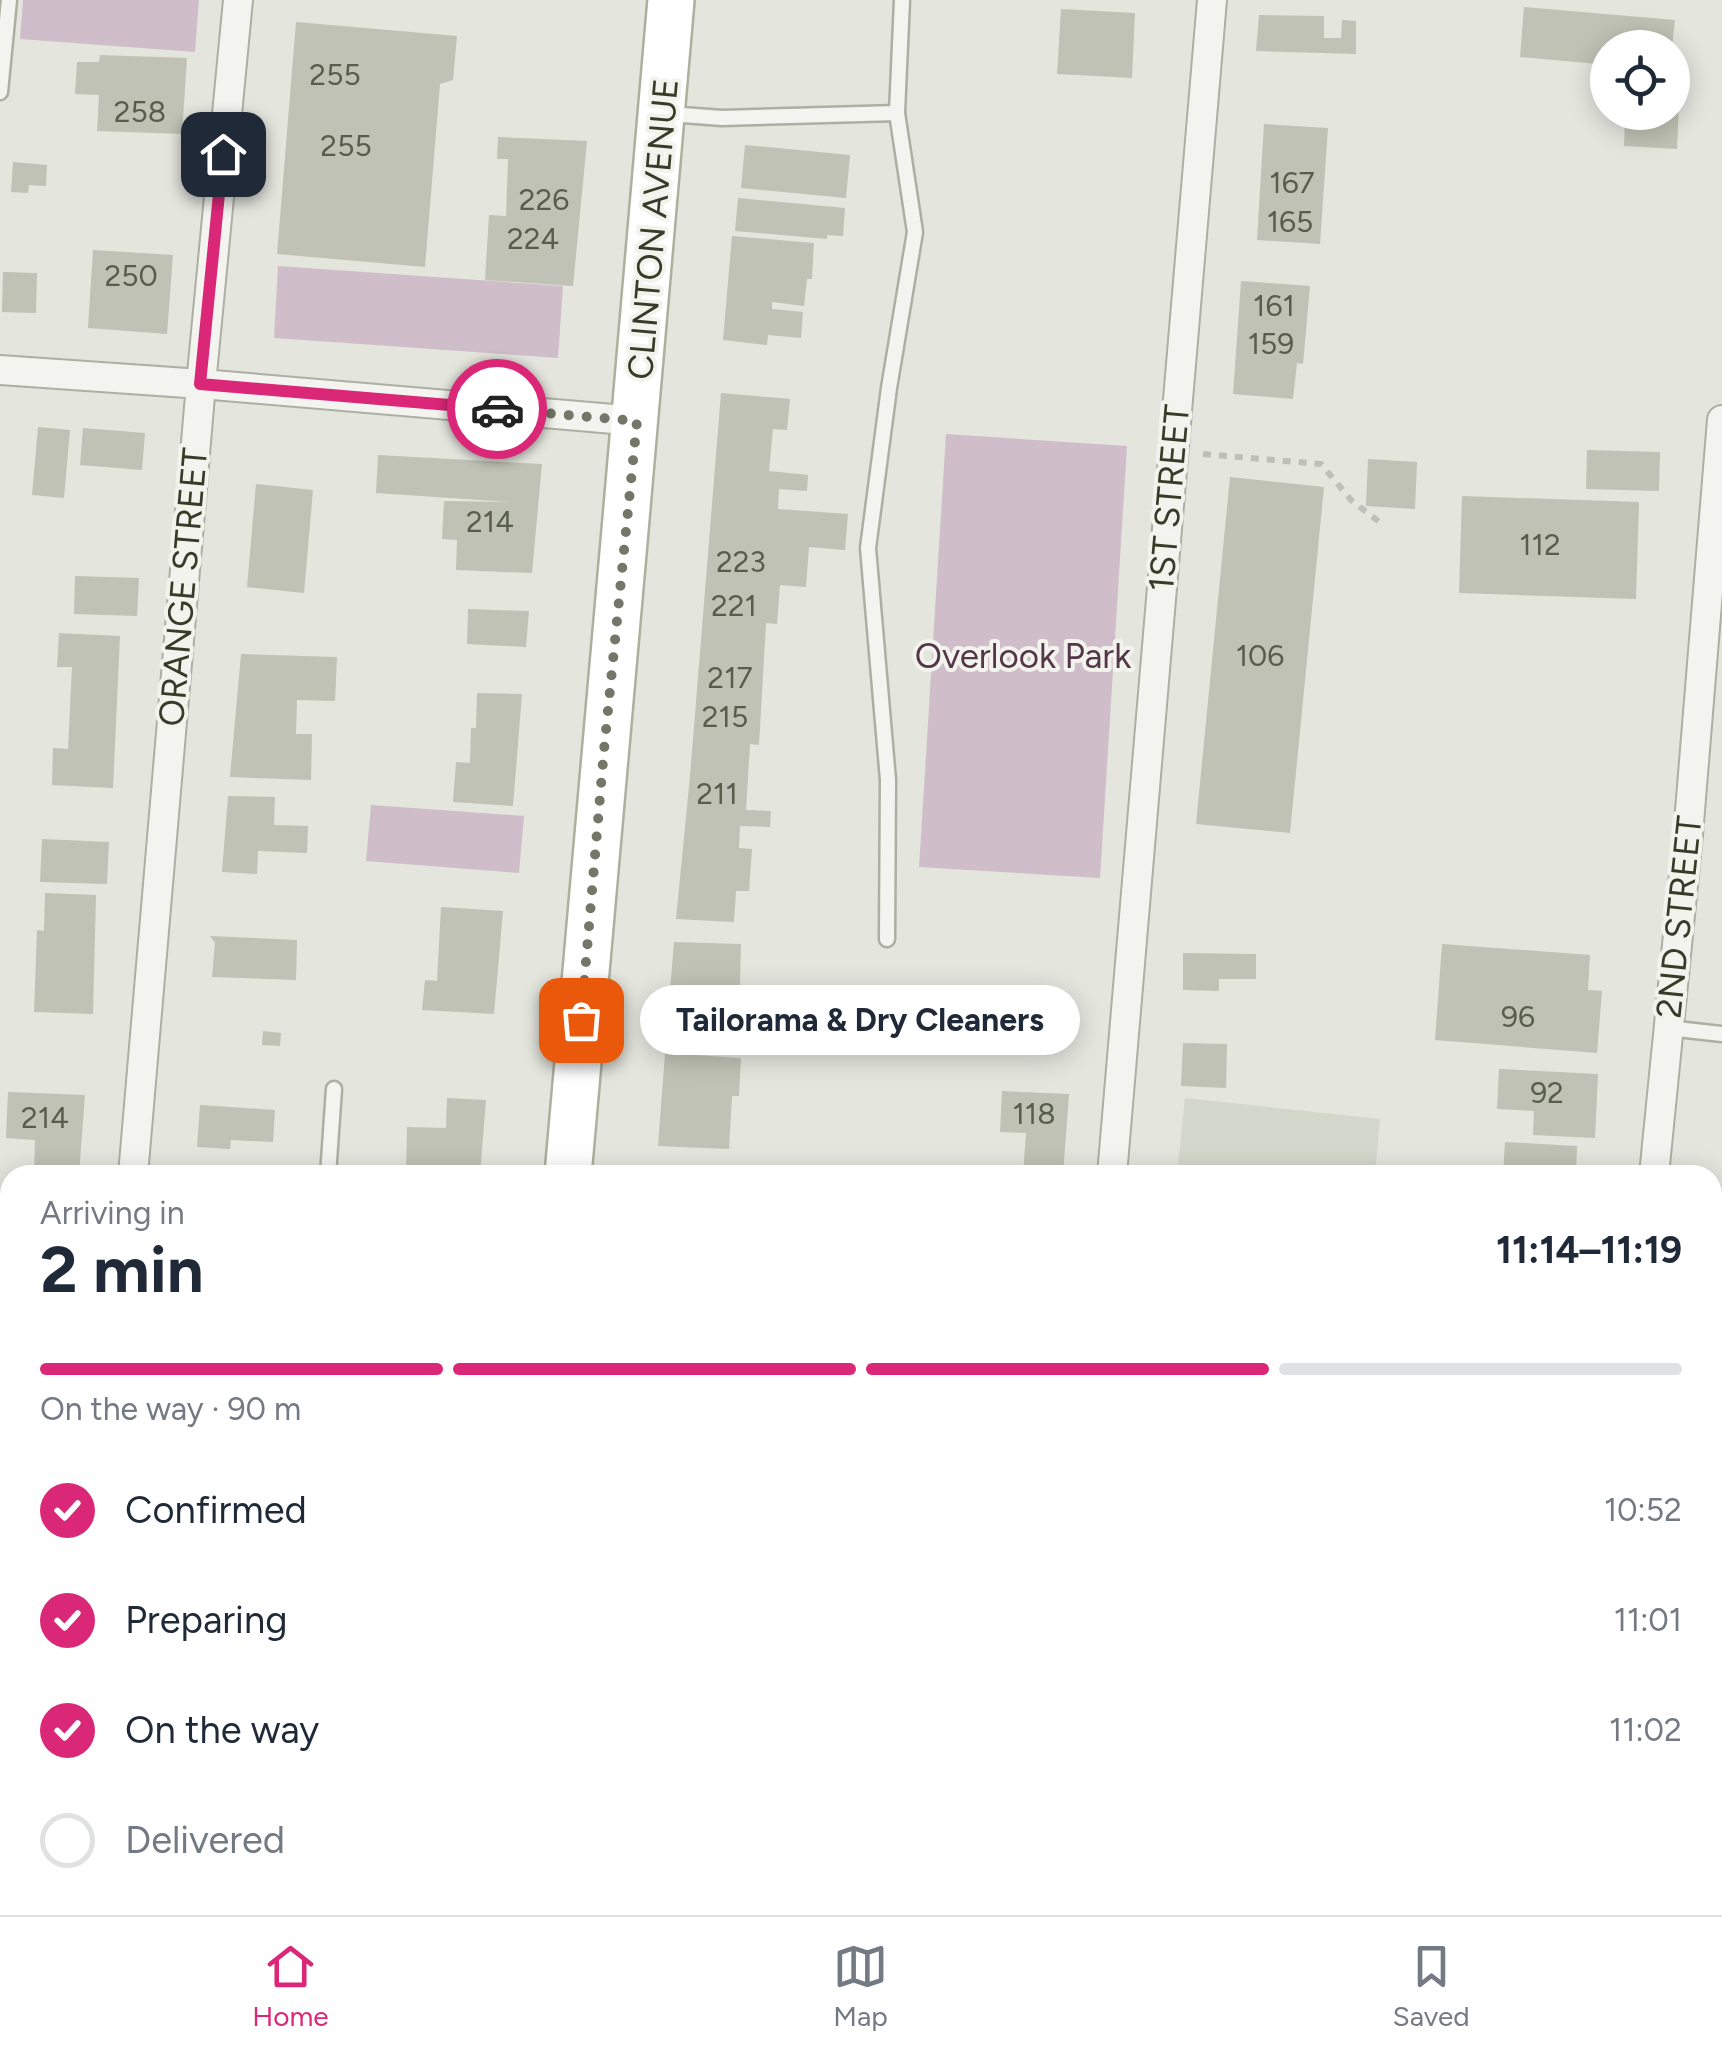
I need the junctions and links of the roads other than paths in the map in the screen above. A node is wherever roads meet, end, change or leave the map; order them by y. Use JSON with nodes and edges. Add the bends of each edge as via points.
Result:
{"nodes":[{"id":1,"x":8,"y":0,"type":"edge"},
{"id":2,"x":238,"y":0,"type":"edge"},
{"id":3,"x":671,"y":0,"type":"edge"},
{"id":4,"x":902,"y":0,"type":"edge"},
{"id":5,"x":1212,"y":0,"type":"edge"},
{"id":6,"x":0,"y":92,"type":"edge"},
{"id":7,"x":896,"y":113,"type":"junction"},
{"id":8,"x":662,"y":114,"type":"junction"},
{"id":9,"x":0,"y":370,"type":"edge"},
{"id":10,"x":200,"y":384,"type":"junction"},
{"id":11,"x":1722,"y":420,"type":"edge"},
{"id":12,"x":637,"y":421,"type":"junction"},
{"id":13,"x":1715,"y":593,"type":"edge"},
{"id":14,"x":887,"y":940,"type":"dead end"},
{"id":15,"x":1668,"y":1028,"type":"junction"},
{"id":16,"x":1722,"y":1034,"type":"edge"},
{"id":17,"x":334,"y":1089,"type":"dead end"},
{"id":18,"x":134,"y":1165,"type":"edge"},
{"id":19,"x":329,"y":1165,"type":"edge"},
{"id":20,"x":569,"y":1165,"type":"edge"},
{"id":21,"x":1113,"y":1165,"type":"edge"},
{"id":22,"x":1655,"y":1165,"type":"edge"}],
"edges":[{"from":1,"to":6,"type":"lane"},
{"from":2,"to":10,"type":"street","name":"ORANGE STREET"},
{"from":3,"to":8,"type":"main road","name":"CLINTON AVENUE"},
{"from":4,"to":7,"type":"lane"},
{"from":5,"to":21,"type":"street","name":"1ST STREET"},
{"from":7,"to":8,"type":"lane"},
{"from":7,"to":14,"type":"lane","via":[[915,232],[868,548],[888,780]]},
{"from":8,"to":12,"type":"main road","name":"CLINTON AVENUE"},
{"from":9,"to":10,"type":"street"},
{"from":10,"to":12,"type":"street"},
{"from":10,"to":18,"type":"street","name":"ORANGE STREET"},
{"from":11,"to":13,"type":"street","name":"2ND STREET"},
{"from":12,"to":20,"type":"main road","name":"CLINTON AVENUE"},
{"from":13,"to":15,"type":"street","name":"2ND STREET"},
{"from":15,"to":16,"type":"lane"},
{"from":15,"to":22,"type":"street","name":"2ND STREET"},
{"from":17,"to":19,"type":"lane"}]}
